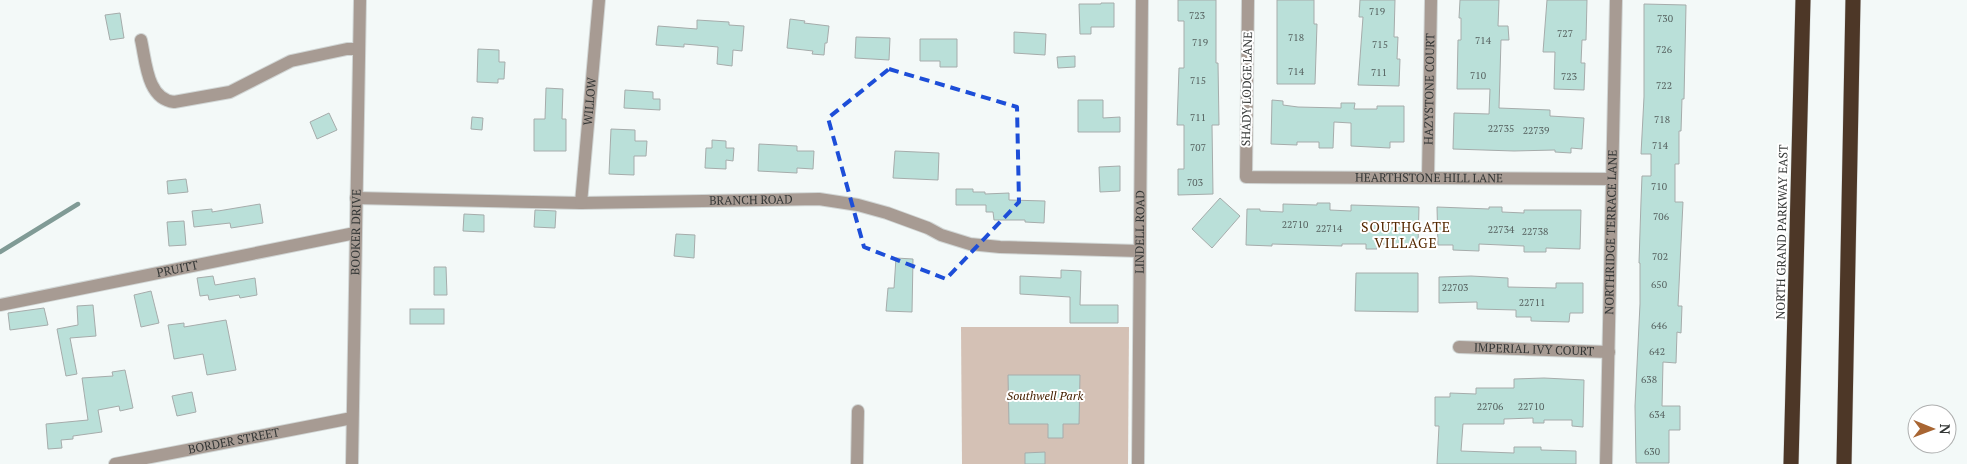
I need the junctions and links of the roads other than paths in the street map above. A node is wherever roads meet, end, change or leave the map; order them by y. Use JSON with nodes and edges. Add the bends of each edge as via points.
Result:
{"nodes":[{"id":1,"x":360,"y":0,"type":"edge"},
{"id":2,"x":599,"y":0,"type":"edge"},
{"id":3,"x":1142,"y":0,"type":"edge"},
{"id":4,"x":1248,"y":0,"type":"edge"},
{"id":5,"x":1431,"y":0,"type":"edge"},
{"id":6,"x":1616,"y":0,"type":"edge"},
{"id":7,"x":1802,"y":0,"type":"edge"},
{"id":8,"x":1852,"y":0,"type":"edge"},
{"id":9,"x":141,"y":40,"type":"dead end"},
{"id":10,"x":358,"y":49,"type":"junction"},
{"id":11,"x":1246,"y":177,"type":"joint"},
{"id":12,"x":1428,"y":178,"type":"junction"},
{"id":13,"x":1612,"y":179,"type":"junction"},
{"id":14,"x":356,"y":198,"type":"junction"},
{"id":15,"x":581,"y":203,"type":"junction"},
{"id":16,"x":355,"y":233,"type":"junction"},
{"id":17,"x":1139,"y":251,"type":"junction"},
{"id":18,"x":0,"y":305,"type":"edge"},
{"id":19,"x":1459,"y":347,"type":"dead end"},
{"id":20,"x":1609,"y":352,"type":"junction"},
{"id":21,"x":858,"y":410,"type":"dead end"},
{"id":22,"x":352,"y":418,"type":"junction"},
{"id":23,"x":115,"y":464,"type":"edge"},
{"id":24,"x":352,"y":464,"type":"edge"},
{"id":25,"x":856,"y":464,"type":"edge"},
{"id":26,"x":1138,"y":464,"type":"edge"},
{"id":27,"x":1606,"y":464,"type":"edge"},
{"id":28,"x":1791,"y":464,"type":"edge"},
{"id":29,"x":1844,"y":464,"type":"edge"}],
"edges":[{"from":1,"to":10,"type":"street","name":"BOOKER DRIVE"},
{"from":2,"to":15,"type":"street","name":"WILLOW"},
{"from":3,"to":17,"type":"street","name":"LINDELL ROAD"},
{"from":4,"to":11,"type":"street","name":"SHADY LODGE LANE"},
{"from":5,"to":12,"type":"street","name":"HAZYSTONE COURT"},
{"from":6,"to":13,"type":"street","name":"NORTHRIDGE TERRACE LANE"},
{"from":7,"to":28,"type":"highway","name":"NORTH GRAND PARKWAY EAST"},
{"from":8,"to":29,"type":"highway"},
{"from":9,"to":10,"type":"street","via":[[152,86],[167,101],[174,102],[230,92],[291,61]]},
{"from":10,"to":14,"type":"street","name":"BOOKER DRIVE"},
{"from":11,"to":12,"type":"street","name":"HEARTHSTONE HILL LANE"},
{"from":12,"to":13,"type":"street","name":"HEARTHSTONE HILL LANE"},
{"from":13,"to":20,"type":"street","name":"NORTHRIDGE TERRACE LANE"},
{"from":14,"to":15,"type":"street","name":"BRANCH ROAD"},
{"from":14,"to":16,"type":"street","name":"BOOKER DRIVE"},
{"from":15,"to":17,"type":"street","name":"BRANCH ROAD","via":[[819,199],[887,213],[970,244]]},
{"from":16,"to":18,"type":"street","name":"PRUITT"},
{"from":16,"to":22,"type":"street","name":"BOOKER DRIVE"},
{"from":17,"to":26,"type":"street","name":"LINDELL ROAD"},
{"from":19,"to":20,"type":"street","name":"IMPERIAL IVY COURT"},
{"from":20,"to":27,"type":"street","name":"NORTHRIDGE TERRACE LANE"},
{"from":21,"to":25,"type":"street"},
{"from":22,"to":23,"type":"street","name":"BORDER STREET"},
{"from":22,"to":24,"type":"street","name":"BOOKER DRIVE"}]}
